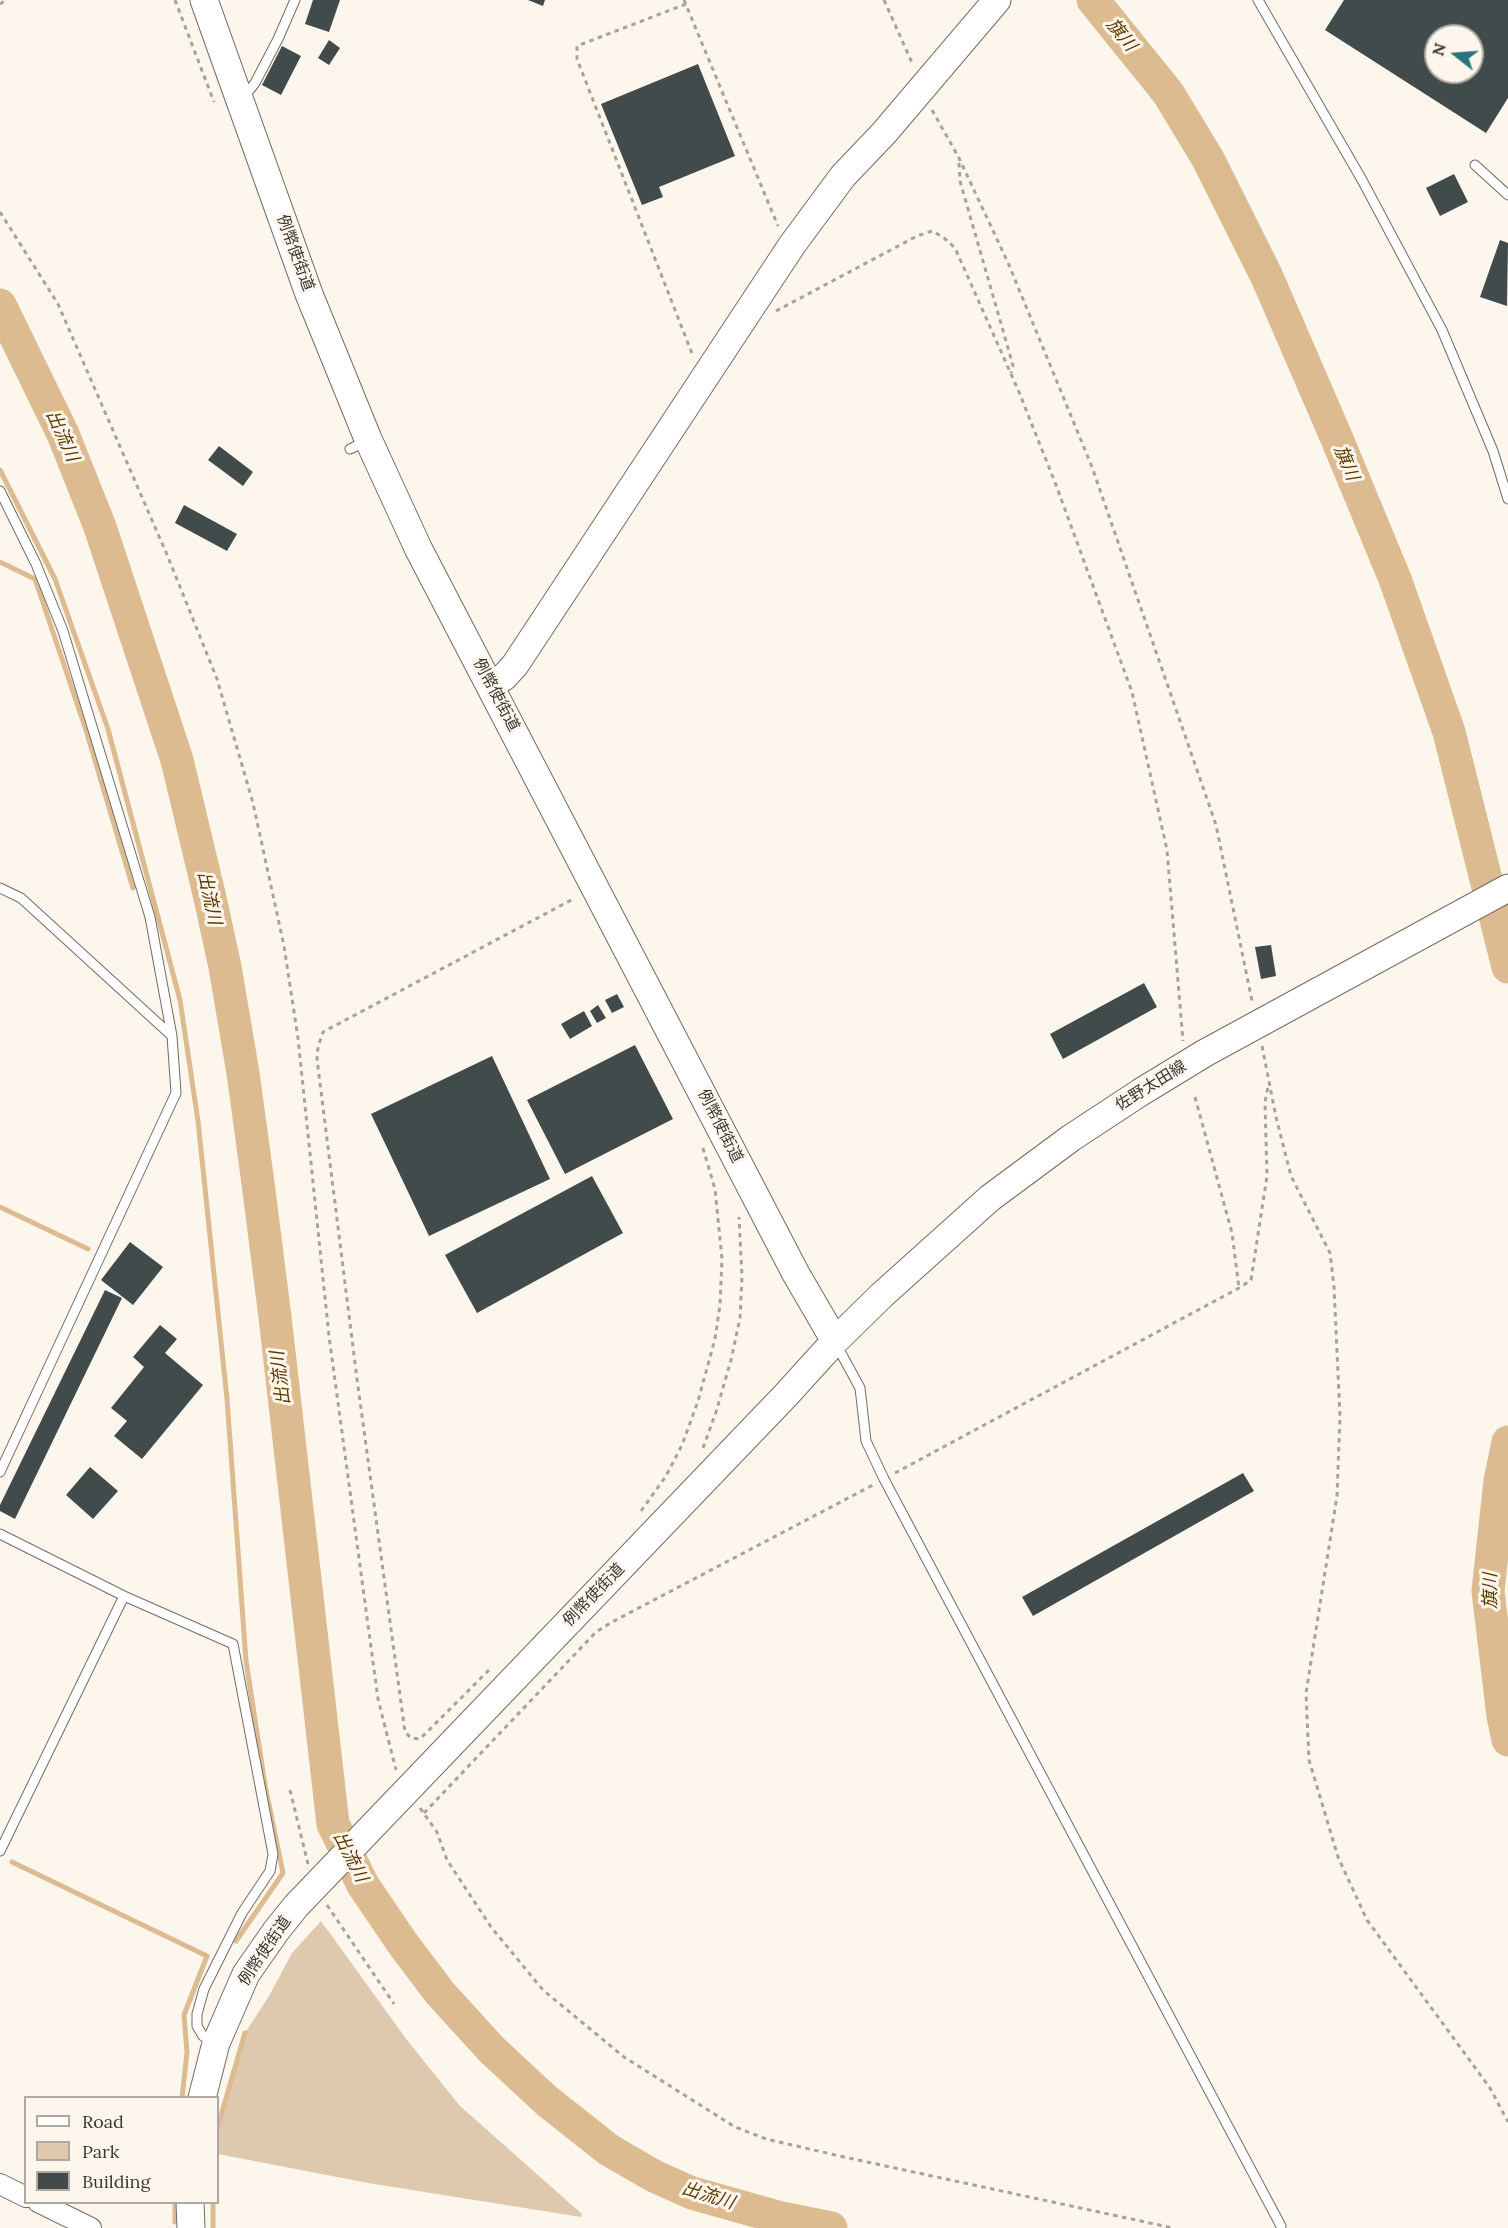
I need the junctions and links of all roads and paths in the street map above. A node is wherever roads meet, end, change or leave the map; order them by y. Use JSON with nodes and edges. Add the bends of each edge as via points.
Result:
{"nodes":[{"id":1,"x":6,"y":0,"type":"edge"},
{"id":2,"x":204,"y":0,"type":"edge"},
{"id":3,"x":295,"y":0,"type":"edge"},
{"id":4,"x":884,"y":0,"type":"edge"},
{"id":5,"x":997,"y":0,"type":"edge"},
{"id":6,"x":1258,"y":0,"type":"edge"},
{"id":7,"x":685,"y":2,"type":"edge"},
{"id":8,"x":0,"y":4,"type":"edge"},
{"id":9,"x":929,"y":79,"type":"junction"},
{"id":10,"x":240,"y":102,"type":"junction"},
{"id":11,"x":959,"y":158,"type":"junction"},
{"id":12,"x":1475,"y":165,"type":"dead end"},
{"id":13,"x":1508,"y":195,"type":"edge"},
{"id":14,"x":0,"y":212,"type":"edge"},
{"id":15,"x":792,"y":245,"type":"junction"},
{"id":16,"x":745,"y":315,"type":"junction"},
{"id":17,"x":708,"y":372,"type":"junction"},
{"id":18,"x":1011,"y":375,"type":"junction"},
{"id":19,"x":0,"y":491,"type":"edge"},
{"id":20,"x":1508,"y":499,"type":"edge"},
{"id":21,"x":490,"y":684,"type":"junction"},
{"id":22,"x":0,"y":888,"type":"edge"},
{"id":23,"x":1508,"y":888,"type":"edge"},
{"id":24,"x":577,"y":897,"type":"dead end"},
{"id":25,"x":1264,"y":1021,"type":"junction"},
{"id":26,"x":172,"y":1036,"type":"junction"},
{"id":27,"x":1183,"y":1041,"type":"dead end"},
{"id":28,"x":1269,"y":1086,"type":"junction"},
{"id":29,"x":1195,"y":1097,"type":"dead end"},
{"id":30,"x":699,"y":1138,"type":"dead end"},
{"id":31,"x":739,"y":1213,"type":"dead end"},
{"id":32,"x":1239,"y":1288,"type":"junction"},
{"id":33,"x":835,"y":1341,"type":"junction"},
{"id":34,"x":700,"y":1456,"type":"dead end"},
{"id":35,"x":0,"y":1472,"type":"edge"},
{"id":36,"x":884,"y":1479,"type":"junction"},
{"id":37,"x":637,"y":1516,"type":"dead end"},
{"id":38,"x":0,"y":1534,"type":"edge"},
{"id":39,"x":124,"y":1596,"type":"junction"},
{"id":40,"x":491,"y":1667,"type":"dead end"},
{"id":41,"x":404,"y":1793,"type":"junction"},
{"id":42,"x":424,"y":1813,"type":"junction"},
{"id":43,"x":0,"y":1851,"type":"edge"},
{"id":44,"x":216,"y":2043,"type":"junction"},
{"id":45,"x":202,"y":2096,"type":"edge"},
{"id":46,"x":1508,"y":2122,"type":"edge"},
{"id":47,"x":0,"y":2184,"type":"edge"},
{"id":48,"x":24,"y":2196,"type":"edge"},
{"id":49,"x":42,"y":2204,"type":"edge"},
{"id":50,"x":190,"y":2204,"type":"edge"},
{"id":51,"x":1281,"y":2226,"type":"dead end"},
{"id":52,"x":91,"y":2228,"type":"edge"},
{"id":53,"x":191,"y":2228,"type":"edge"},
{"id":54,"x":1173,"y":2228,"type":"edge"}],
"edges":[{"from":1,"to":8,"type":"path"},
{"from":2,"to":10,"type":"street","name":"例幣使街道"},
{"from":3,"to":10,"type":"lane","via":[[255,83]]},
{"from":4,"to":9,"type":"path"},
{"from":5,"to":9,"type":"street"},
{"from":6,"to":20,"type":"lane","via":[[1357,171],[1442,330],[1493,451]]},
{"from":7,"to":15,"type":"path","via":[[776,223]]},
{"from":7,"to":17,"type":"path","via":[[577,46],[577,59],[689,350]]},
{"from":9,"to":11,"type":"path"},
{"from":9,"to":15,"type":"street","via":[[843,176]]},
{"from":10,"to":21,"type":"street","name":"例幣使街道","via":[[359,444]]},
{"from":11,"to":18,"type":"path","via":[[960,181],[1010,354]]},
{"from":11,"to":25,"type":"path","via":[[1009,266],[1092,467],[1216,825]]},
{"from":12,"to":13,"type":"lane"},
{"from":14,"to":41,"type":"path","via":[[58,304],[168,557],[217,679],[253,803],[284,946],[298,1038],[330,1336],[378,1699]]},
{"from":15,"to":16,"type":"street"},
{"from":16,"to":17,"type":"street"},
{"from":16,"to":18,"type":"path","via":[[768,315],[932,231],[955,248]]},
{"from":17,"to":21,"type":"street","via":[[515,665]]},
{"from":18,"to":27,"type":"path","via":[[1132,692],[1167,850]]},
{"from":19,"to":26,"type":"lane","via":[[63,631],[150,917]]},
{"from":21,"to":33,"type":"street","name":"例幣使街道","via":[[796,1274]]},
{"from":22,"to":26,"type":"lane","via":[[21,898]]},
{"from":23,"to":25,"type":"street","name":"佐野太田線"},
{"from":24,"to":40,"type":"path","via":[[323,1032],[318,1047],[357,1379],[405,1732],[419,1739]]},
{"from":25,"to":28,"type":"path"},
{"from":25,"to":33,"type":"street","name":"佐野太田線","via":[[1141,1092],[1034,1165],[957,1227]]},
{"from":26,"to":35,"type":"lane","via":[[176,1093]]},
{"from":28,"to":32,"type":"path","via":[[1265,1102],[1267,1176],[1261,1219],[1251,1280]]},
{"from":28,"to":46,"type":"path","via":[[1291,1176],[1330,1253],[1334,1287],[1340,1416],[1337,1496],[1306,1693],[1309,1760],[1338,1857],[1367,1920],[1490,2088]]},
{"from":29,"to":32,"type":"path","via":[[1232,1233]]},
{"from":30,"to":37,"type":"path","via":[[715,1189],[722,1259],[715,1339],[682,1445],[666,1476]]},
{"from":31,"to":34,"type":"path","via":[[740,1318],[716,1412]]},
{"from":32,"to":36,"type":"path"},
{"from":33,"to":36,"type":"lane","via":[[860,1388],[866,1442]]},
{"from":33,"to":41,"type":"street","name":"例幣使街道"},
{"from":36,"to":42,"type":"path","via":[[596,1632]]},
{"from":36,"to":51,"type":"lane"},
{"from":38,"to":39,"type":"lane"},
{"from":39,"to":43,"type":"lane"},
{"from":39,"to":44,"type":"lane","via":[[233,1644],[273,1854],[270,1871],[242,1913],[204,1989],[196,2014],[203,2036]]},
{"from":41,"to":42,"type":"path"},
{"from":41,"to":44,"type":"street","name":"例幣使街道","via":[[278,1928],[251,1966]]},
{"from":42,"to":54,"type":"path","via":[[437,1832],[447,1860],[491,1927],[543,1990],[624,2057],[735,2127],[766,2139],[844,2157]]},
{"from":44,"to":45,"type":"street","name":"例幣使街道"},
{"from":47,"to":48,"type":"street"},
{"from":49,"to":52,"type":"street"},
{"from":50,"to":53,"type":"street"}]}
